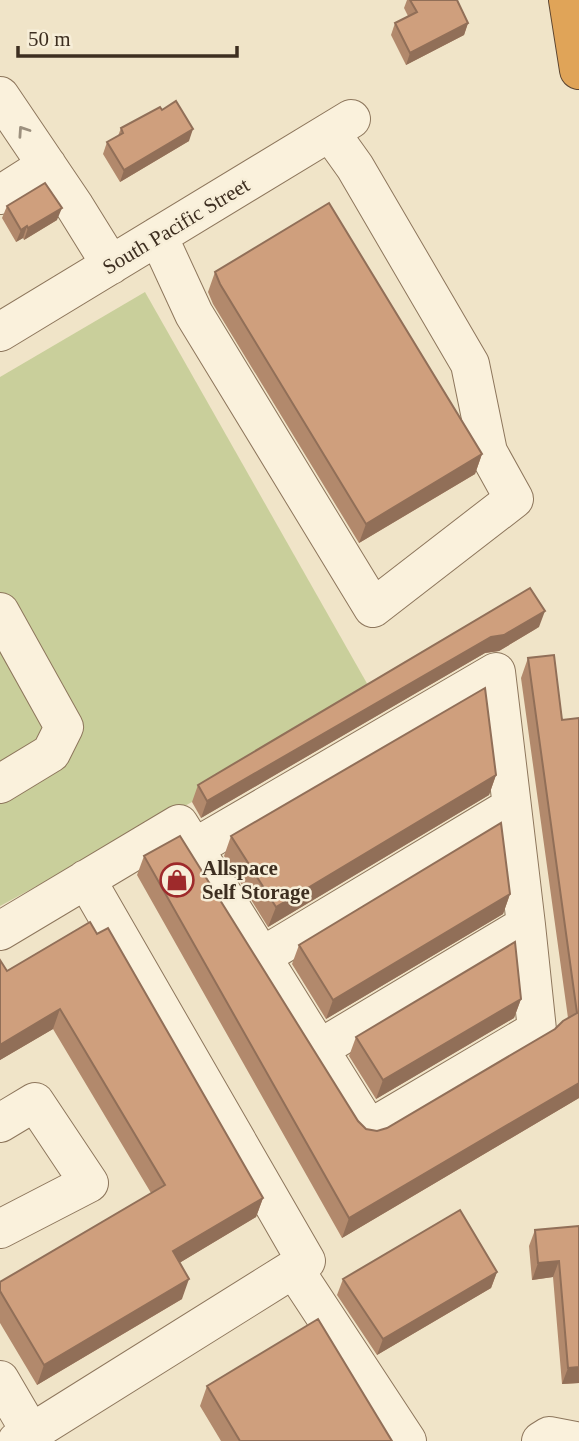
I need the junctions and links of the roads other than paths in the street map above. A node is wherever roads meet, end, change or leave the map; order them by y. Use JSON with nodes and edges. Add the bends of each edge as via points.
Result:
{"nodes":[{"id":1,"x":568,"y":0,"type":"edge"},
{"id":2,"x":579,"y":70,"type":"edge"},
{"id":3,"x":0,"y":96,"type":"edge"},
{"id":4,"x":47,"y":165,"type":"junction"},
{"id":5,"x":0,"y":195,"type":"edge"},
{"id":6,"x":158,"y":236,"type":"junction"},
{"id":7,"x":111,"y":265,"type":"junction"},
{"id":8,"x":0,"y":332,"type":"edge"},
{"id":9,"x":0,"y":612,"type":"edge"},
{"id":10,"x":0,"y":784,"type":"edge"},
{"id":11,"x":511,"y":807,"type":"junction"},
{"id":12,"x":194,"y":848,"type":"junction"},
{"id":13,"x":86,"y":879,"type":"junction"},
{"id":14,"x":526,"y":925,"type":"junction"},
{"id":15,"x":0,"y":930,"type":"edge"},
{"id":16,"x":261,"y":957,"type":"junction"},
{"id":17,"x":319,"y":1049,"type":"junction"},
{"id":18,"x":0,"y":1123,"type":"edge"},
{"id":19,"x":0,"y":1228,"type":"edge"},
{"id":20,"x":294,"y":1269,"type":"junction"},
{"id":21,"x":0,"y":1380,"type":"edge"},
{"id":22,"x":24,"y":1437,"type":"edge"},
{"id":23,"x":407,"y":1441,"type":"edge"},
{"id":24,"x":541,"y":1441,"type":"edge"},
{"id":25,"x":575,"y":1441,"type":"edge"}],
"edges":[{"from":1,"to":2,"type":"highway"},
{"from":4,"to":3,"type":"street","one_way":true},
{"from":4,"to":5,"type":"street"},
{"from":4,"to":7,"type":"street"},
{"from":6,"to":6,"type":"street","name":"South Pacific Street","via":[[341,126],[355,167],[470,364],[488,452],[514,499],[373,608],[194,314]]},
{"from":6,"to":7,"type":"street","name":"South Pacific Street"},
{"from":7,"to":8,"type":"street","name":"South Pacific Street"},
{"from":9,"to":10,"type":"street","via":[[64,727],[51,753]]},
{"from":11,"to":12,"type":"street","via":[[496,672]]},
{"from":11,"to":14,"type":"street"},
{"from":11,"to":16,"type":"street"},
{"from":12,"to":13,"type":"street","via":[[179,824]]},
{"from":12,"to":16,"type":"street"},
{"from":13,"to":15,"type":"street"},
{"from":13,"to":20,"type":"street","via":[[306,1261]]},
{"from":14,"to":17,"type":"street"},
{"from":14,"to":17,"type":"street","via":[[537,1030],[369,1129]]},
{"from":16,"to":17,"type":"street"},
{"from":18,"to":19,"type":"street","via":[[35,1102],[89,1183]]},
{"from":20,"to":22,"type":"street"},
{"from":20,"to":23,"type":"street"},
{"from":21,"to":22,"type":"street"},
{"from":24,"to":25,"type":"street","via":[[549,1436]]}]}
